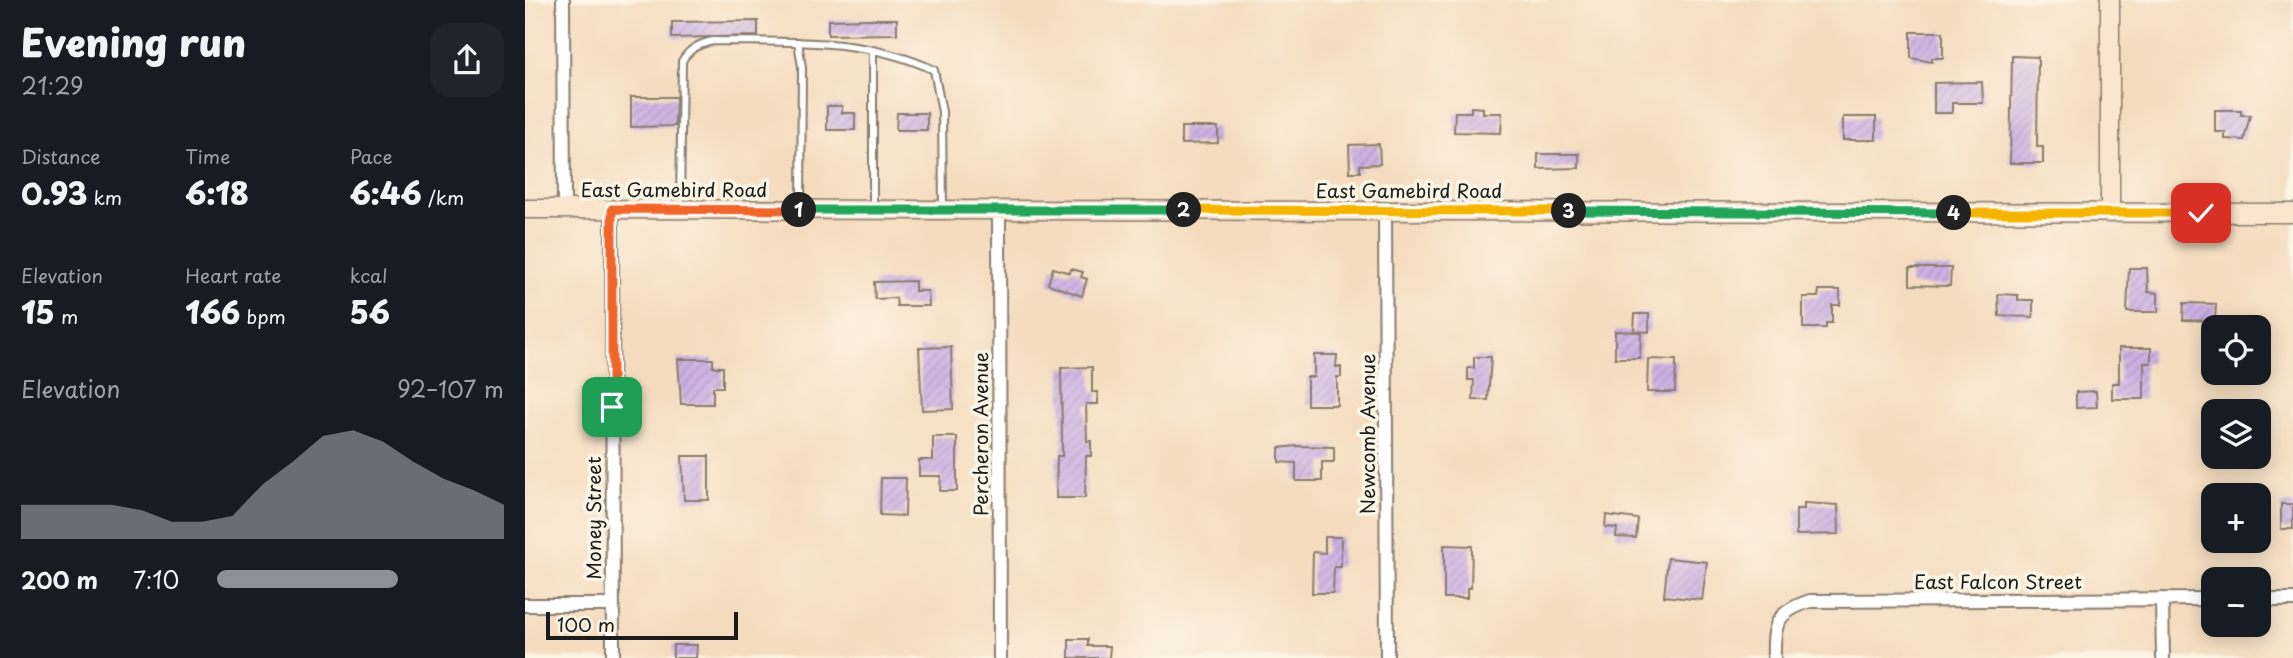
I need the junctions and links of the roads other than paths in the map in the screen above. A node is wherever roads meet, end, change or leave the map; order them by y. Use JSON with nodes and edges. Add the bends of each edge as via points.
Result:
{"nodes":[{"id":1,"x":563,"y":0,"type":"edge"},
{"id":2,"x":2110,"y":0,"type":"edge"},
{"id":3,"x":798,"y":42,"type":"junction"},
{"id":4,"x":873,"y":51,"type":"junction"},
{"id":5,"x":525,"y":209,"type":"edge"},
{"id":6,"x":564,"y":209,"type":"junction"},
{"id":7,"x":612,"y":209,"type":"junction"},
{"id":8,"x":680,"y":209,"type":"junction"},
{"id":9,"x":801,"y":210,"type":"junction"},
{"id":10,"x":873,"y":210,"type":"junction"},
{"id":11,"x":943,"y":210,"type":"junction"},
{"id":12,"x":999,"y":210,"type":"junction"},
{"id":13,"x":1385,"y":211,"type":"junction"},
{"id":14,"x":2110,"y":213,"type":"junction"},
{"id":15,"x":2293,"y":213,"type":"edge"},
{"id":16,"x":2162,"y":599,"type":"junction"},
{"id":17,"x":2201,"y":599,"type":"edge"},
{"id":18,"x":2271,"y":600,"type":"edge"},
{"id":19,"x":2293,"y":600,"type":"edge"},
{"id":20,"x":613,"y":605,"type":"junction"},
{"id":21,"x":525,"y":606,"type":"edge"},
{"id":22,"x":613,"y":658,"type":"edge"},
{"id":23,"x":1000,"y":658,"type":"edge"},
{"id":24,"x":1387,"y":658,"type":"edge"},
{"id":25,"x":1774,"y":658,"type":"edge"},
{"id":26,"x":2163,"y":658,"type":"edge"}],
"edges":[{"from":1,"to":6,"type":"street"},
{"from":2,"to":14,"type":"main road"},
{"from":3,"to":4,"type":"lane","via":[[837,42]]},
{"from":3,"to":8,"type":"lane","via":[[713,41],[688,51],[681,69]]},
{"from":3,"to":9,"type":"lane","via":[[802,67]]},
{"from":4,"to":10,"type":"lane"},
{"from":4,"to":11,"type":"lane","via":[[934,70],[942,112]]},
{"from":5,"to":6,"type":"main road","name":"East Gamebird Road"},
{"from":6,"to":7,"type":"main road","name":"East Gamebird Road"},
{"from":7,"to":8,"type":"main road","name":"East Gamebird Road"},
{"from":7,"to":20,"type":"street","name":"Money Street"},
{"from":8,"to":9,"type":"main road","name":"East Gamebird Road"},
{"from":9,"to":10,"type":"main road","name":"East Gamebird Road"},
{"from":10,"to":11,"type":"main road","name":"East Gamebird Road"},
{"from":11,"to":12,"type":"main road","name":"East Gamebird Road"},
{"from":12,"to":13,"type":"main road","name":"East Gamebird Road"},
{"from":12,"to":23,"type":"street","name":"Percheron Avenue"},
{"from":13,"to":14,"type":"main road","name":"East Gamebird Road"},
{"from":13,"to":24,"type":"street","name":"Newcomb Avenue"},
{"from":14,"to":15,"type":"main road","name":"East Gamebird Road"},
{"from":16,"to":17,"type":"street","name":"East Falcon Street"},
{"from":16,"to":25,"type":"street","name":"East Falcon Street","via":[[1810,601],[1786,611],[1776,624]]},
{"from":16,"to":26,"type":"street"},
{"from":18,"to":19,"type":"street"},
{"from":20,"to":21,"type":"street"},
{"from":20,"to":22,"type":"street","name":"Money Street"}]}
